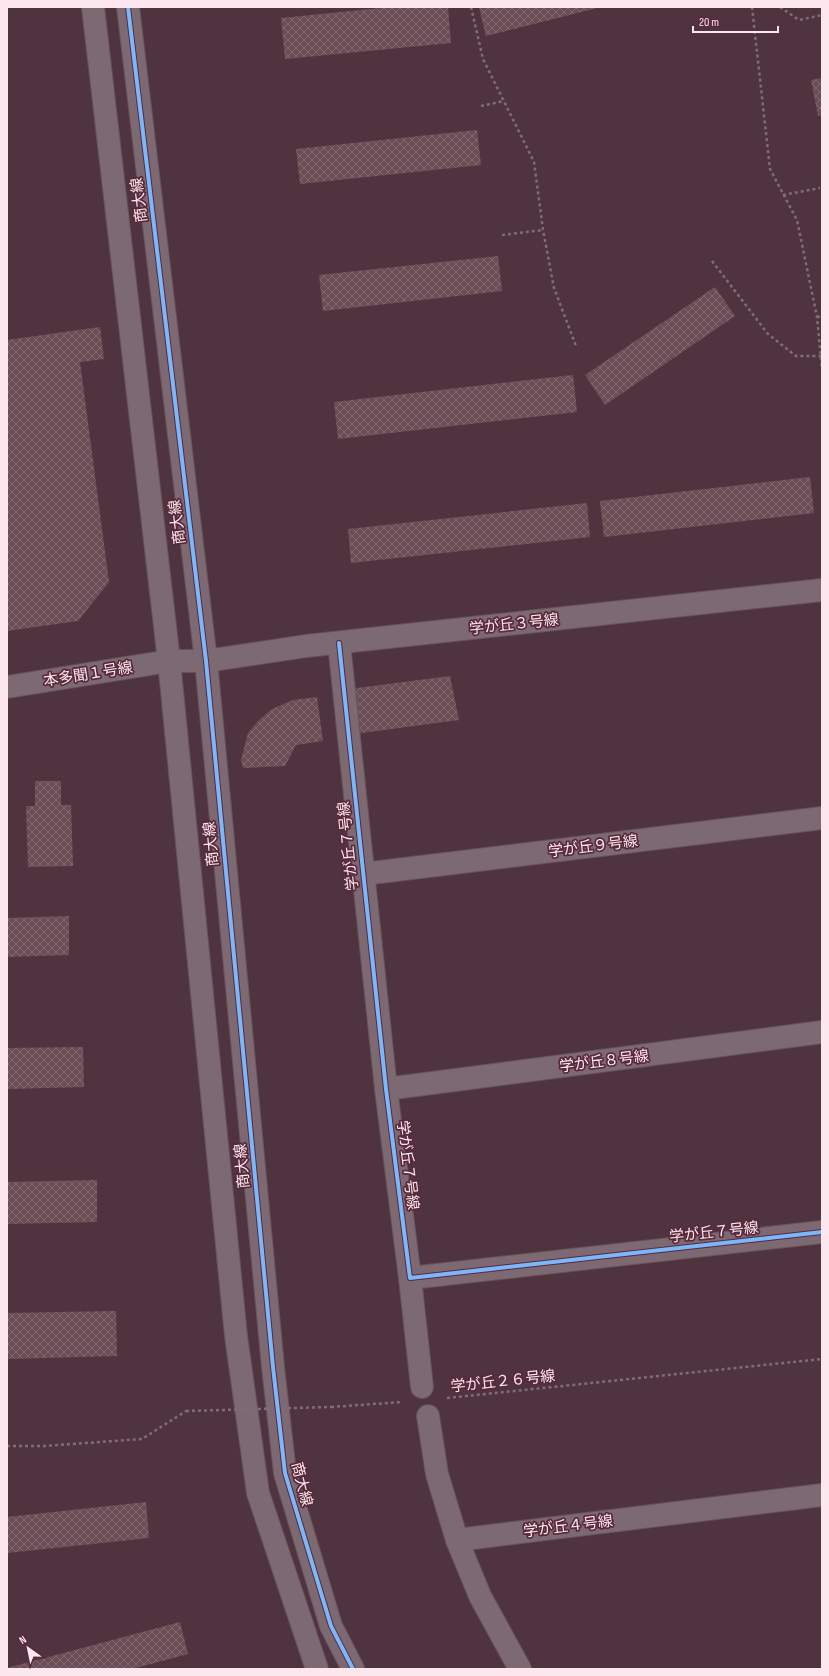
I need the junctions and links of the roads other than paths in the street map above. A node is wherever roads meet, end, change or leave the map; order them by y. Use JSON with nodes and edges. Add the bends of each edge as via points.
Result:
{"nodes":[{"id":1,"x":93,"y":7,"type":"edge"},
{"id":2,"x":128,"y":7,"type":"edge"},
{"id":3,"x":822,"y":590,"type":"edge"},
{"id":4,"x":339,"y":643,"type":"junction"},
{"id":5,"x":206,"y":660,"type":"junction"},
{"id":6,"x":170,"y":661,"type":"junction"},
{"id":7,"x":7,"y":687,"type":"edge"},
{"id":8,"x":822,"y":818,"type":"edge"},
{"id":9,"x":363,"y":874,"type":"junction"},
{"id":10,"x":822,"y":1032,"type":"edge"},
{"id":11,"x":386,"y":1089,"type":"junction"},
{"id":12,"x":822,"y":1232,"type":"edge"},
{"id":13,"x":410,"y":1278,"type":"junction"},
{"id":14,"x":416,"y":1394,"type":"road end"},
{"id":15,"x":434,"y":1407,"type":"road end"},
{"id":16,"x":822,"y":1495,"type":"edge"},
{"id":17,"x":457,"y":1540,"type":"junction"},
{"id":18,"x":317,"y":1669,"type":"edge"},
{"id":19,"x":353,"y":1669,"type":"edge"},
{"id":20,"x":520,"y":1669,"type":"edge"}],
"edges":[{"from":1,"to":6,"type":"street","name":"商大線"},
{"from":2,"to":5,"type":"street","name":"商大線"},
{"from":3,"to":4,"type":"street","name":"学が丘３号線"},
{"from":4,"to":5,"type":"street","name":"学が丘３号線"},
{"from":4,"to":9,"type":"street","name":"学が丘７号線"},
{"from":5,"to":6,"type":"street","name":"本多聞１号線"},
{"from":5,"to":19,"type":"street","name":"商大線","via":[[285,1473],[331,1626]]},
{"from":6,"to":7,"type":"street","name":"本多聞１号線"},
{"from":6,"to":18,"type":"street","name":"商大線","via":[[236,1336],[258,1493]]},
{"from":8,"to":9,"type":"street","name":"学が丘９号線"},
{"from":9,"to":11,"type":"street","name":"学が丘７号線"},
{"from":10,"to":11,"type":"street","name":"学が丘８号線"},
{"from":11,"to":13,"type":"street","name":"学が丘７号線"},
{"from":12,"to":13,"type":"street","name":"学が丘７号線"},
{"from":13,"to":14,"type":"street"},
{"from":15,"to":17,"type":"street","via":[[437,1474]]},
{"from":16,"to":17,"type":"street","name":"学が丘４号線"},
{"from":17,"to":20,"type":"street","via":[[480,1596]]}]}
